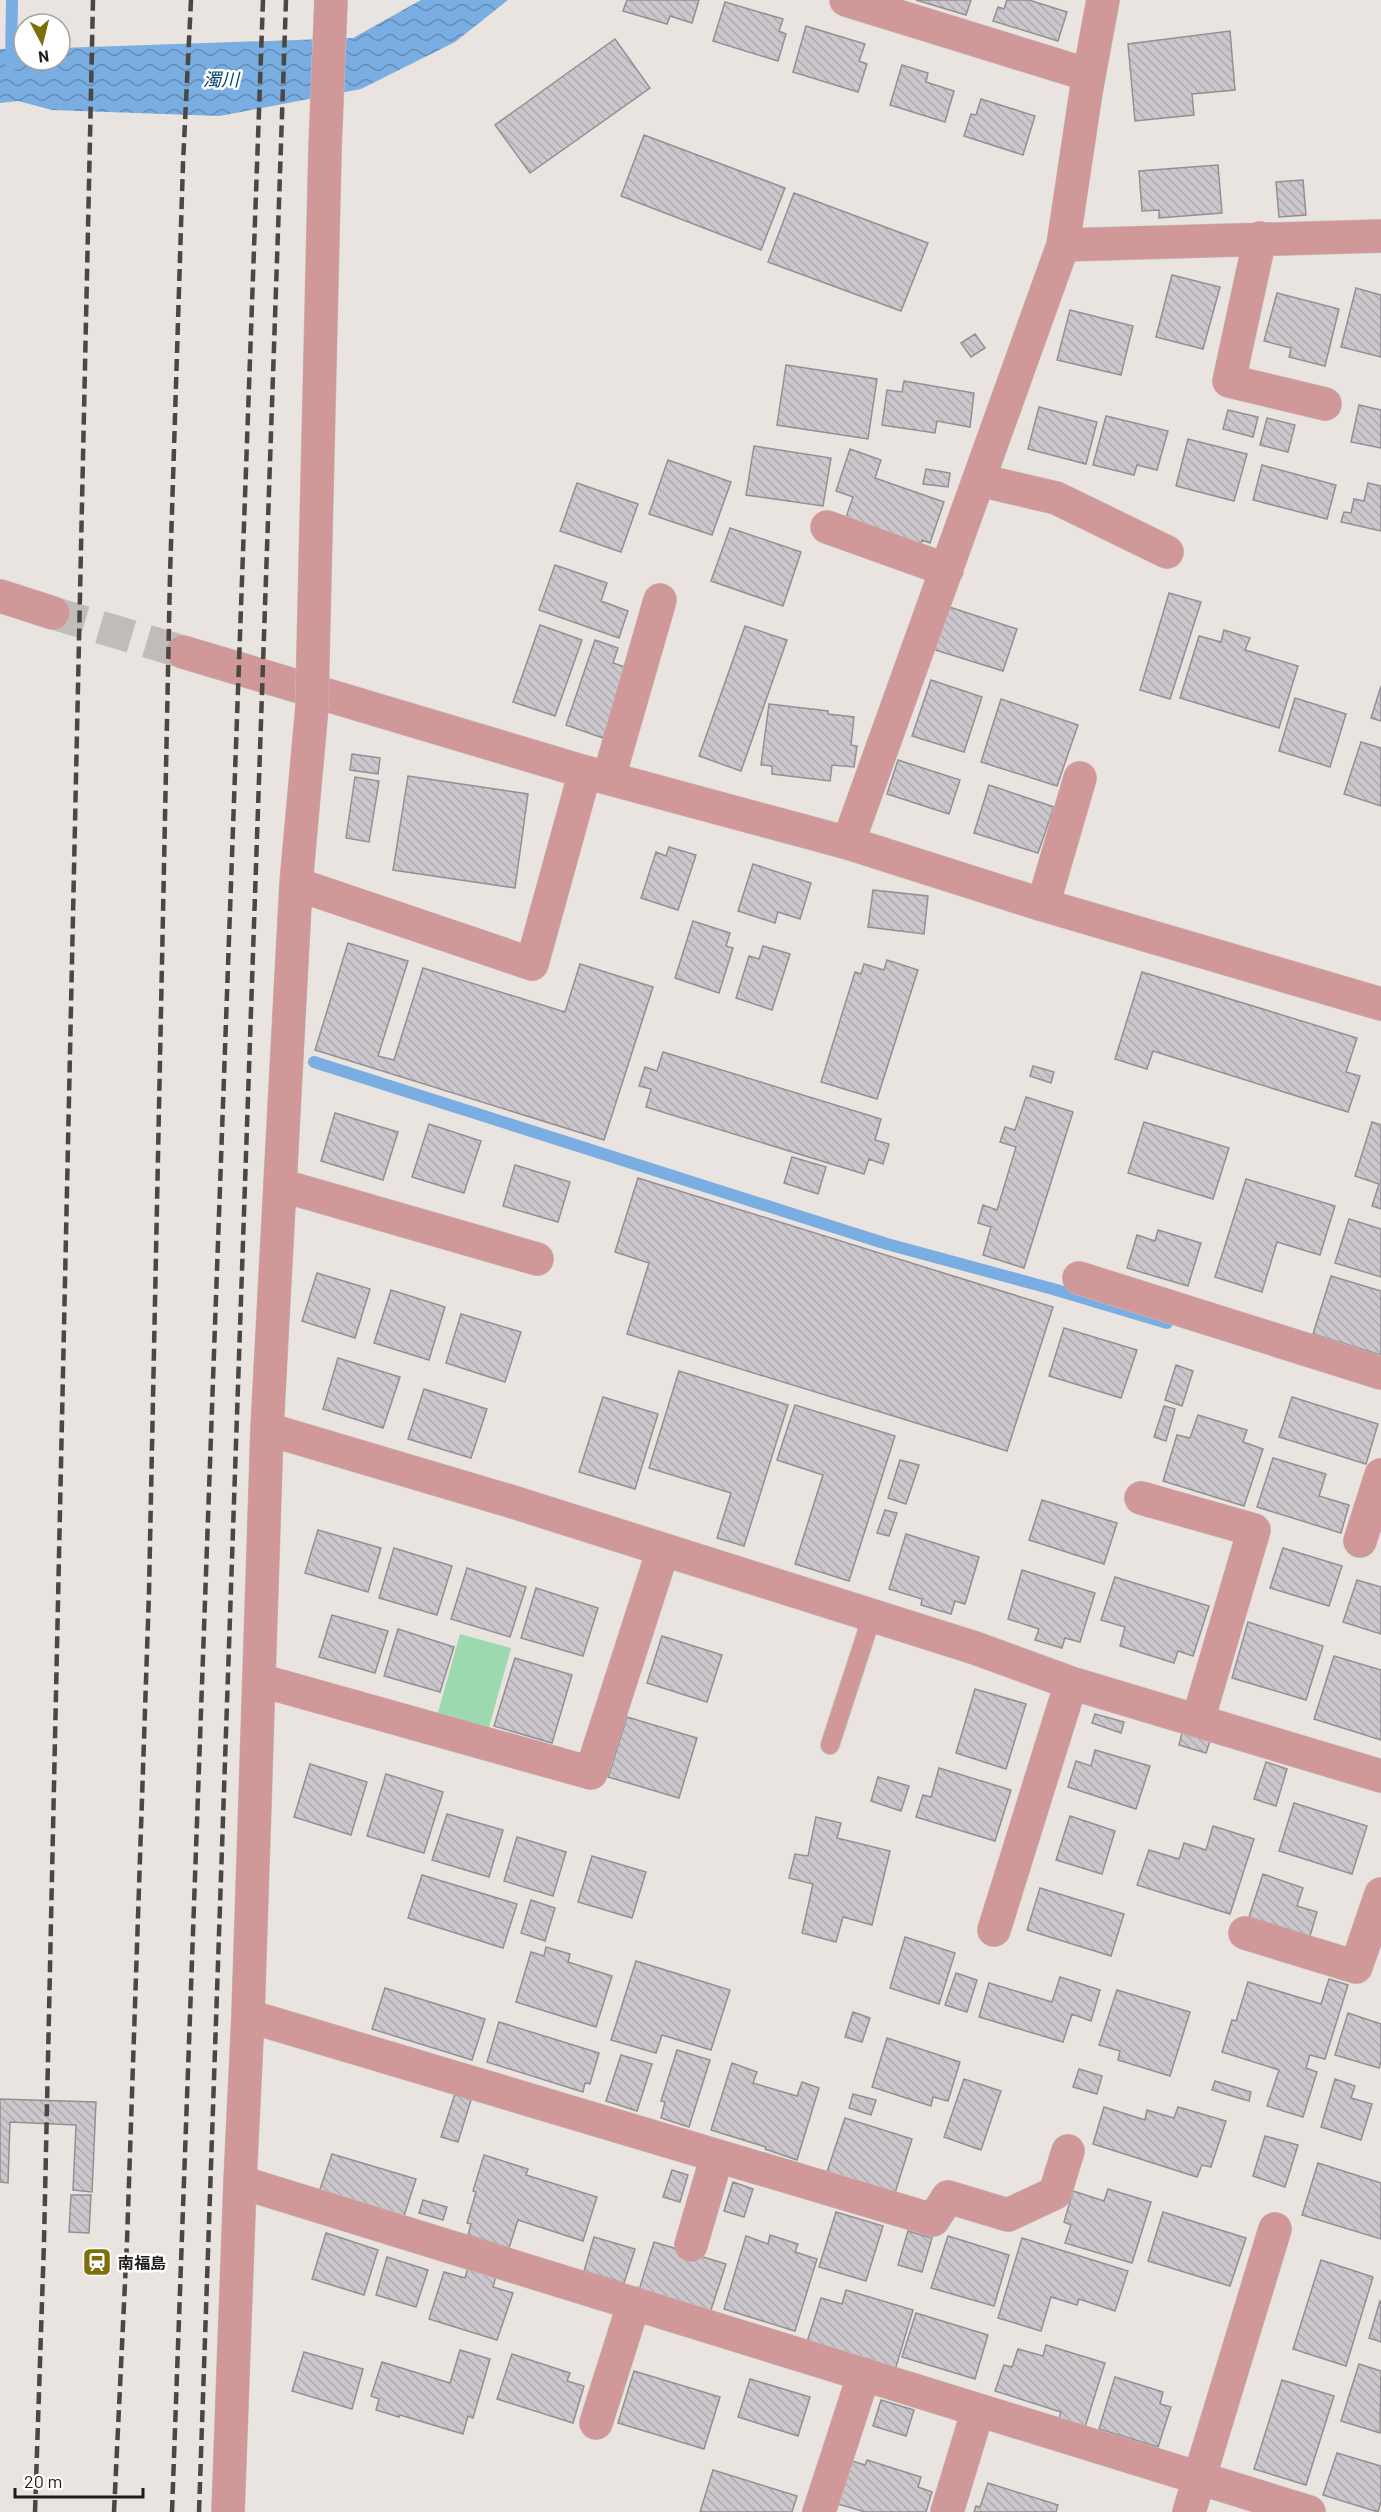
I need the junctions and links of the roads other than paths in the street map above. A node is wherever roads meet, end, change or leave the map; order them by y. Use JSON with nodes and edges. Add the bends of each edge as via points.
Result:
{"nodes":[{"id":1,"x":331,"y":0,"type":"edge"},
{"id":2,"x":846,"y":0,"type":"edge"},
{"id":3,"x":1103,"y":0,"type":"edge"},
{"id":4,"x":1089,"y":75,"type":"junction"},
{"id":5,"x":1381,"y":236,"type":"edge"},
{"id":6,"x":1260,"y":238,"type":"junction"},
{"id":7,"x":1063,"y":245,"type":"junction"},
{"id":8,"x":1325,"y":404,"type":"dead end"},
{"id":9,"x":979,"y":480,"type":"junction"},
{"id":10,"x":827,"y":527,"type":"dead end"},
{"id":11,"x":1167,"y":552,"type":"dead end"},
{"id":12,"x":946,"y":570,"type":"junction"},
{"id":13,"x":0,"y":596,"type":"edge"},
{"id":14,"x":660,"y":600,"type":"dead end"},
{"id":15,"x":53,"y":613,"type":"tunnel mouth"},
{"id":16,"x":183,"y":652,"type":"tunnel mouth"},
{"id":17,"x":597,"y":775,"type":"junction"},
{"id":18,"x":1080,"y":778,"type":"dead end"},
{"id":19,"x":848,"y":843,"type":"junction"},
{"id":20,"x":296,"y":884,"type":"junction"},
{"id":21,"x":1043,"y":905,"type":"junction"},
{"id":22,"x":1381,"y":1003,"type":"edge"},
{"id":23,"x":280,"y":1185,"type":"junction"},
{"id":24,"x":537,"y":1259,"type":"dead end"},
{"id":25,"x":1079,"y":1278,"type":"dead end"},
{"id":26,"x":1381,"y":1373,"type":"edge"},
{"id":27,"x":267,"y":1428,"type":"junction"},
{"id":28,"x":1381,"y":1475,"type":"edge"},
{"id":29,"x":1141,"y":1498,"type":"dead end"},
{"id":30,"x":1360,"y":1541,"type":"dead end"},
{"id":31,"x":663,"y":1550,"type":"junction"},
{"id":32,"x":872,"y":1616,"type":"junction"},
{"id":33,"x":260,"y":1680,"type":"junction"},
{"id":34,"x":1071,"y":1683,"type":"junction"},
{"id":35,"x":1198,"y":1720,"type":"junction"},
{"id":36,"x":830,"y":1745,"type":"dead end"},
{"id":37,"x":1381,"y":1776,"type":"edge"},
{"id":38,"x":1381,"y":1893,"type":"edge"},
{"id":39,"x":994,"y":1930,"type":"dead end"},
{"id":40,"x":1245,"y":1934,"type":"dead end"},
{"id":41,"x":248,"y":2016,"type":"junction"},
{"id":42,"x":1068,"y":2151,"type":"dead end"},
{"id":43,"x":717,"y":2156,"type":"junction"},
{"id":44,"x":240,"y":2182,"type":"junction"},
{"id":45,"x":1275,"y":2229,"type":"dead end"},
{"id":46,"x":691,"y":2245,"type":"dead end"},
{"id":47,"x":634,"y":2303,"type":"junction"},
{"id":48,"x":864,"y":2374,"type":"junction"},
{"id":49,"x":978,"y":2410,"type":"junction"},
{"id":50,"x":596,"y":2423,"type":"dead end"},
{"id":51,"x":1200,"y":2478,"type":"junction"},
{"id":52,"x":228,"y":2512,"type":"edge"},
{"id":53,"x":819,"y":2512,"type":"edge"},
{"id":54,"x":947,"y":2512,"type":"edge"},
{"id":55,"x":1189,"y":2512,"type":"edge"},
{"id":56,"x":1309,"y":2512,"type":"edge"}],
"edges":[{"from":1,"to":20,"type":"street","bridge":true,"via":[[312,707]]},
{"from":2,"to":4,"type":"street"},
{"from":3,"to":4,"type":"street"},
{"from":4,"to":7,"type":"street"},
{"from":5,"to":6,"type":"street"},
{"from":6,"to":7,"type":"street"},
{"from":6,"to":8,"type":"street","via":[[1229,381]]},
{"from":7,"to":9,"type":"street"},
{"from":9,"to":11,"type":"street","via":[[1056,498]]},
{"from":9,"to":12,"type":"street"},
{"from":10,"to":12,"type":"street"},
{"from":12,"to":19,"type":"street"},
{"from":13,"to":15,"type":"street"},
{"from":14,"to":17,"type":"street"},
{"from":16,"to":17,"type":"street"},
{"from":17,"to":19,"type":"street"},
{"from":17,"to":20,"type":"street","via":[[532,964]]},
{"from":18,"to":21,"type":"street"},
{"from":19,"to":21,"type":"street"},
{"from":20,"to":23,"type":"street"},
{"from":21,"to":22,"type":"street"},
{"from":23,"to":24,"type":"street"},
{"from":23,"to":27,"type":"street"},
{"from":25,"to":26,"type":"street"},
{"from":27,"to":31,"type":"street"},
{"from":27,"to":33,"type":"street"},
{"from":28,"to":30,"type":"street"},
{"from":29,"to":35,"type":"street","via":[[1254,1530]]},
{"from":31,"to":32,"type":"street"},
{"from":31,"to":33,"type":"street","via":[[591,1773]]},
{"from":32,"to":34,"type":"street"},
{"from":32,"to":36,"type":"lane"},
{"from":33,"to":41,"type":"street"},
{"from":34,"to":35,"type":"street"},
{"from":34,"to":39,"type":"street"},
{"from":35,"to":37,"type":"street"},
{"from":38,"to":40,"type":"street","via":[[1356,1967]]},
{"from":41,"to":43,"type":"street"},
{"from":41,"to":44,"type":"street"},
{"from":42,"to":43,"type":"street","via":[[1055,2193],[1008,2215],[948,2198],[933,2220]]},
{"from":43,"to":46,"type":"street"},
{"from":44,"to":47,"type":"street"},
{"from":44,"to":52,"type":"street"},
{"from":45,"to":51,"type":"street"},
{"from":47,"to":48,"type":"street"},
{"from":47,"to":50,"type":"street"},
{"from":48,"to":49,"type":"street"},
{"from":48,"to":53,"type":"street"},
{"from":49,"to":51,"type":"street"},
{"from":49,"to":54,"type":"street"},
{"from":51,"to":55,"type":"street"},
{"from":51,"to":56,"type":"street"}]}
